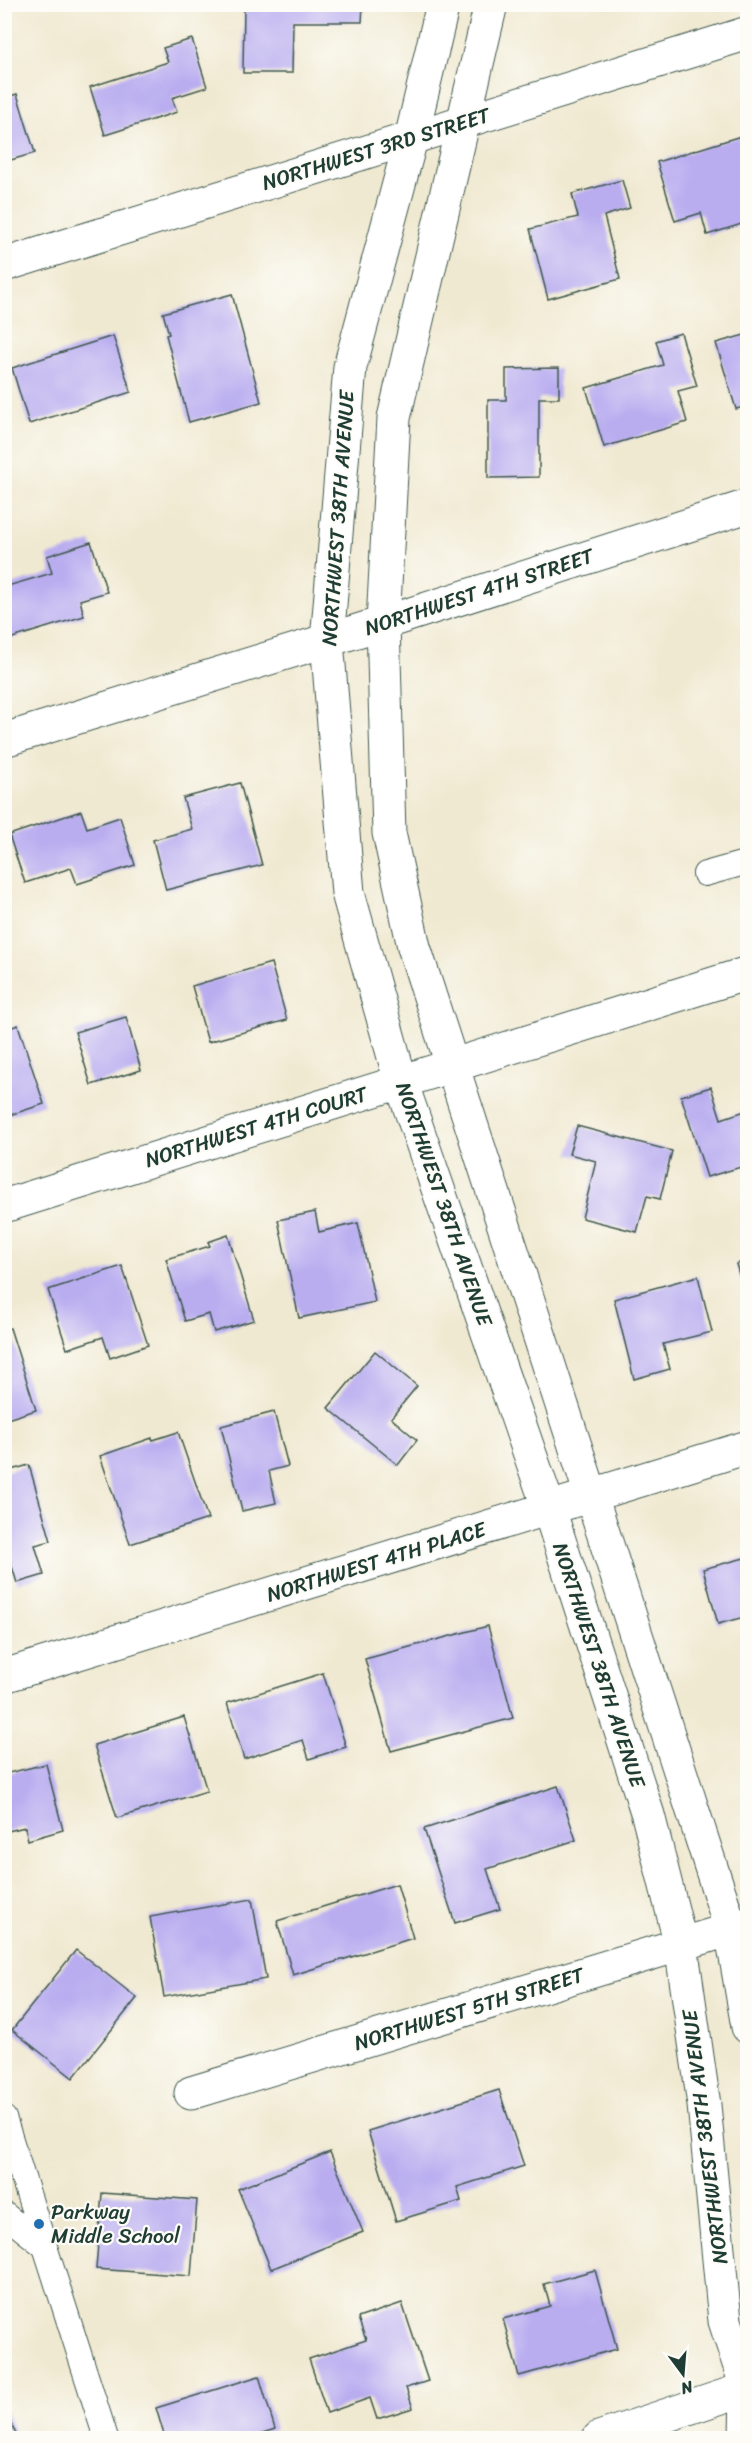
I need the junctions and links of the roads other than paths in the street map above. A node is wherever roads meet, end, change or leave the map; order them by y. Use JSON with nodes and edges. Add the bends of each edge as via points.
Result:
{"nodes":[{"id":1,"x":443,"y":4,"type":"edge"},
{"id":2,"x":491,"y":4,"type":"edge"},
{"id":3,"x":747,"y":33,"type":"edge"},
{"id":4,"x":462,"y":123,"type":"junction"},
{"id":5,"x":411,"y":139,"type":"junction"},
{"id":6,"x":4,"y":265,"type":"edge"},
{"id":7,"x":747,"y":507,"type":"edge"},
{"id":8,"x":383,"y":623,"type":"junction"},
{"id":9,"x":327,"y":640,"type":"junction"},
{"id":10,"x":4,"y":740,"type":"edge"},
{"id":11,"x":747,"y":861,"type":"edge"},
{"id":12,"x":705,"y":874,"type":"dead end"},
{"id":13,"x":747,"y":973,"type":"edge"},
{"id":14,"x":452,"y":1066,"type":"junction"},
{"id":15,"x":401,"y":1082,"type":"junction"},
{"id":16,"x":4,"y":1206,"type":"edge"},
{"id":17,"x":747,"y":1447,"type":"edge"},
{"id":18,"x":591,"y":1496,"type":"junction"},
{"id":19,"x":549,"y":1509,"type":"junction"},
{"id":20,"x":4,"y":1676,"type":"edge"},
{"id":21,"x":739,"y":1926,"type":"edge"},
{"id":22,"x":681,"y":1944,"type":"junction"},
{"id":23,"x":747,"y":2027,"type":"edge"},
{"id":24,"x":191,"y":2093,"type":"dead end"},
{"id":25,"x":4,"y":2118,"type":"edge"},
{"id":26,"x":4,"y":2214,"type":"edge"},
{"id":27,"x":43,"y":2245,"type":"junction"},
{"id":28,"x":747,"y":2388,"type":"edge"},
{"id":29,"x":106,"y":2439,"type":"edge"},
{"id":30,"x":599,"y":2439,"type":"edge"},
{"id":31,"x":746,"y":2439,"type":"edge"}],
"edges":[{"from":1,"to":5,"type":"street","name":"NORTHWEST 38TH AVENUE"},
{"from":2,"to":4,"type":"street"},
{"from":3,"to":4,"type":"street","name":"NORTHWEST 3RD STREET"},
{"from":4,"to":5,"type":"street","name":"NORTHWEST 3RD STREET"},
{"from":4,"to":8,"type":"street","via":[[394,418]]},
{"from":5,"to":6,"type":"street","name":"NORTHWEST 3RD STREET"},
{"from":5,"to":9,"type":"street","name":"NORTHWEST 38TH AVENUE","via":[[350,367]]},
{"from":7,"to":8,"type":"street","name":"NORTHWEST 4TH STREET"},
{"from":8,"to":9,"type":"street","name":"NORTHWEST 4TH STREET"},
{"from":8,"to":14,"type":"street","via":[[388,833],[414,946]]},
{"from":9,"to":10,"type":"street","name":"NORTHWEST 4TH STREET"},
{"from":9,"to":15,"type":"street","name":"NORTHWEST 38TH AVENUE","via":[[348,893]]},
{"from":11,"to":12,"type":"lane"},
{"from":13,"to":14,"type":"street","name":"NORTHWEST 4TH COURT"},
{"from":14,"to":15,"type":"street","name":"NORTHWEST 4TH COURT"},
{"from":14,"to":18,"type":"street"},
{"from":15,"to":16,"type":"street","name":"NORTHWEST 4TH COURT"},
{"from":15,"to":19,"type":"street","name":"NORTHWEST 38TH AVENUE"},
{"from":17,"to":18,"type":"street","name":"NORTHWEST 4TH PLACE"},
{"from":18,"to":19,"type":"street","name":"NORTHWEST 4TH PLACE"},
{"from":18,"to":21,"type":"street"},
{"from":19,"to":20,"type":"street","name":"NORTHWEST 4TH PLACE"},
{"from":19,"to":22,"type":"street","name":"NORTHWEST 38TH AVENUE","via":[[648,1815]]},
{"from":21,"to":22,"type":"street","name":"NORTHWEST 5TH STREET"},
{"from":21,"to":23,"type":"street"},
{"from":22,"to":24,"type":"street","name":"NORTHWEST 5TH STREET"},
{"from":22,"to":28,"type":"street","name":"NORTHWEST 38TH AVENUE","via":[[704,2104],[725,2321]]},
{"from":25,"to":27,"type":"lane"},
{"from":26,"to":27,"type":"lane"},
{"from":27,"to":29,"type":"lane"},
{"from":28,"to":30,"type":"street"},
{"from":28,"to":31,"type":"street","name":"NORTHWEST 38TH AVENUE"}]}
